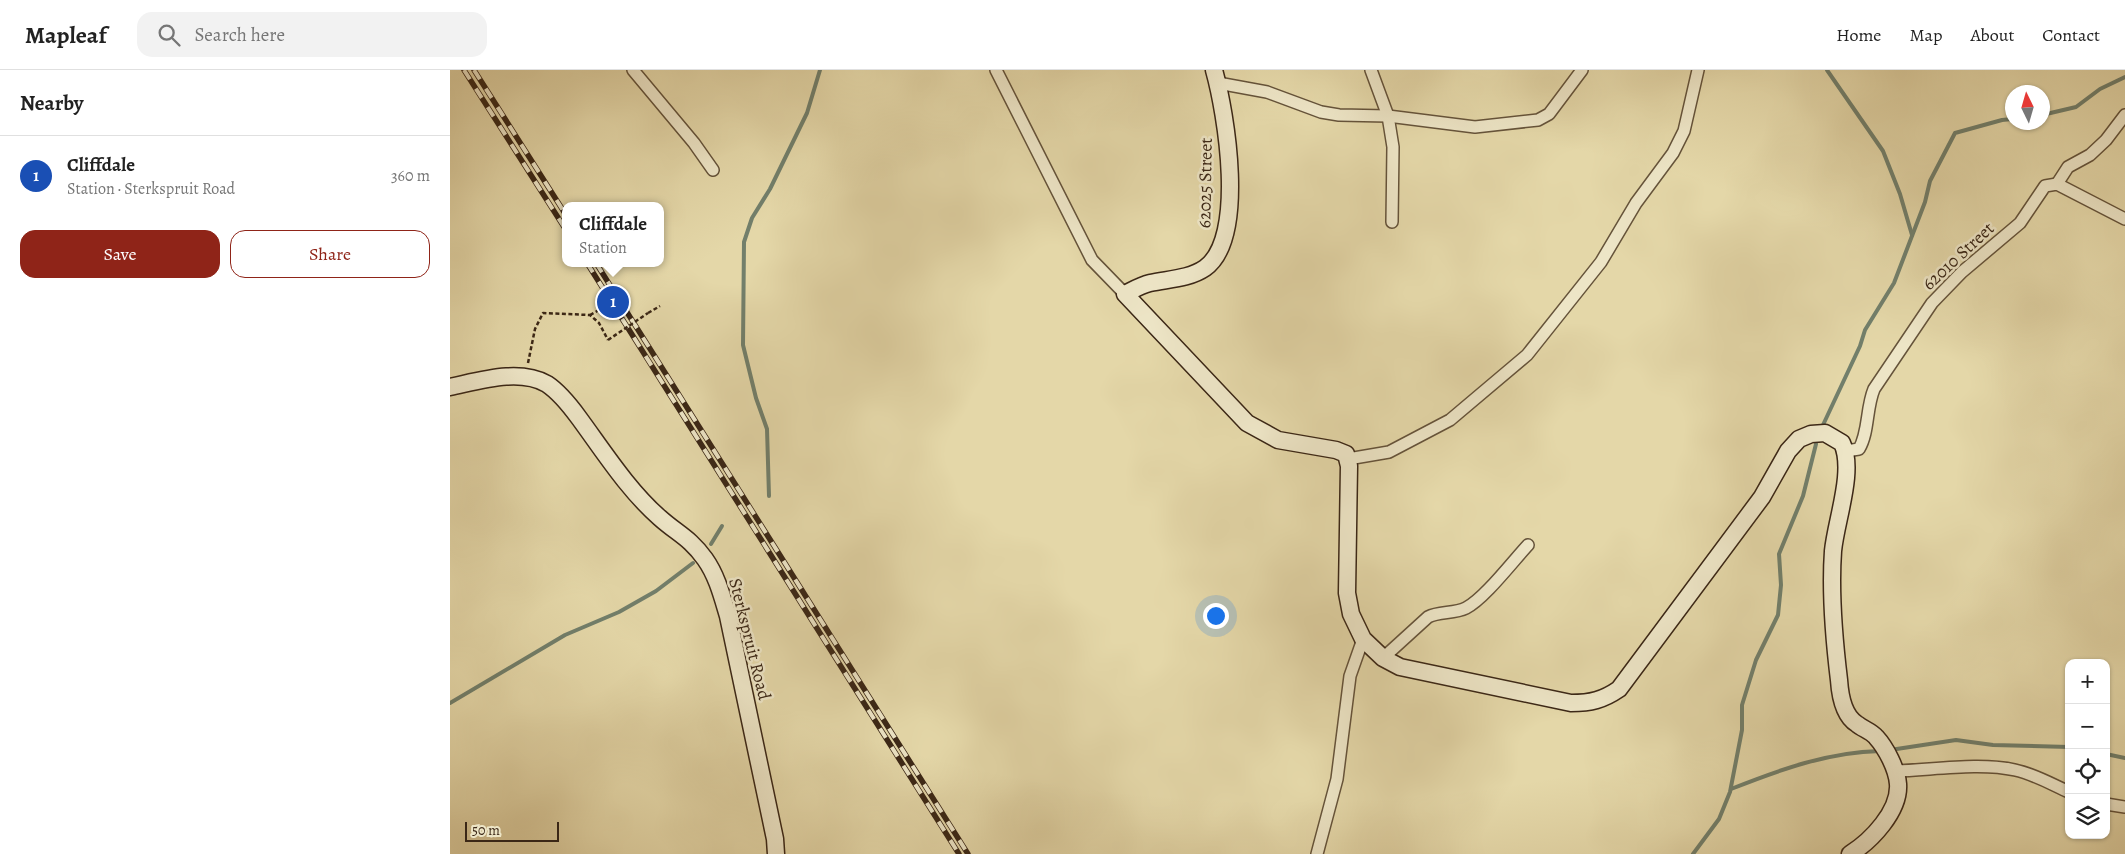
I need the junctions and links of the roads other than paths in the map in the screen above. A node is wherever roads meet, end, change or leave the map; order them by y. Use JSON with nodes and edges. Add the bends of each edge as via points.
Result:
{"nodes":[{"id":1,"x":633,"y":70,"type":"edge"},
{"id":2,"x":996,"y":70,"type":"edge"},
{"id":3,"x":1371,"y":70,"type":"edge"},
{"id":4,"x":1582,"y":70,"type":"edge"},
{"id":5,"x":1698,"y":70,"type":"edge"},
{"id":6,"x":1216,"y":76,"type":"edge"},
{"id":7,"x":2125,"y":115,"type":"edge"},
{"id":8,"x":1388,"y":116,"type":"junction"},
{"id":9,"x":713,"y":170,"type":"dead end"},
{"id":10,"x":2058,"y":184,"type":"junction"},
{"id":11,"x":2125,"y":218,"type":"edge"},
{"id":12,"x":1392,"y":222,"type":"dead end"},
{"id":13,"x":1125,"y":294,"type":"junction"},
{"id":14,"x":450,"y":386,"type":"edge"},
{"id":15,"x":1846,"y":451,"type":"junction"},
{"id":16,"x":1348,"y":459,"type":"junction"},
{"id":17,"x":1528,"y":545,"type":"dead end"},
{"id":18,"x":1363,"y":639,"type":"junction"},
{"id":19,"x":1383,"y":658,"type":"junction"},
{"id":20,"x":1895,"y":771,"type":"junction"},
{"id":21,"x":2065,"y":790,"type":"edge"},
{"id":22,"x":2110,"y":805,"type":"edge"},
{"id":23,"x":2125,"y":807,"type":"edge"},
{"id":24,"x":776,"y":854,"type":"edge"},
{"id":25,"x":1317,"y":854,"type":"edge"},
{"id":26,"x":1850,"y":854,"type":"edge"}],
"edges":[{"from":1,"to":9,"type":"street"},
{"from":2,"to":13,"type":"street","via":[[1092,260]]},
{"from":3,"to":8,"type":"street"},
{"from":4,"to":8,"type":"street","via":[[1548,114],[1538,120],[1475,127]]},
{"from":5,"to":16,"type":"street","via":[[1684,131],[1673,153],[1636,203],[1601,262],[1527,355],[1443,424],[1389,452]]},
{"from":6,"to":8,"type":"street","via":[[1321,112]]},
{"from":6,"to":13,"type":"street","name":"62025 Street","via":[[1229,152],[1228,218],[1218,252],[1205,268]]},
{"from":7,"to":10,"type":"street","via":[[2090,155],[2068,167]]},
{"from":8,"to":12,"type":"street","via":[[1393,147]]},
{"from":10,"to":11,"type":"street"},
{"from":10,"to":15,"type":"street","name":"62010 Street","via":[[2045,186],[2020,223],[1962,272],[1932,303],[1874,390],[1868,403],[1863,442],[1859,448]]},
{"from":13,"to":16,"type":"street","via":[[1247,423],[1278,440],[1342,451]]},
{"from":14,"to":24,"type":"street","name":"Sterkspruit Road","via":[[500,377],[526,378],[547,384],[572,408],[626,482],[660,518],[689,538],[710,568],[728,616]]},
{"from":15,"to":19,"type":"street","via":[[1842,444],[1825,433],[1799,439],[1788,451],[1762,497],[1619,689],[1605,698],[1589,703],[1571,703],[1428,674],[1400,667]]},
{"from":15,"to":20,"type":"street","via":[[1846,482],[1833,552],[1839,681],[1843,704],[1850,716],[1855,724],[1875,735]]},
{"from":16,"to":18,"type":"street","via":[[1347,593],[1351,614]]},
{"from":17,"to":19,"type":"street","via":[[1476,600],[1458,611],[1428,617]]},
{"from":18,"to":19,"type":"street"},
{"from":18,"to":25,"type":"street","via":[[1350,676],[1337,779]]},
{"from":20,"to":21,"type":"street","via":[[1983,767],[2013,769]]},
{"from":20,"to":26,"type":"street","via":[[1898,785],[1890,810],[1870,837]]},
{"from":22,"to":23,"type":"street"}]}
